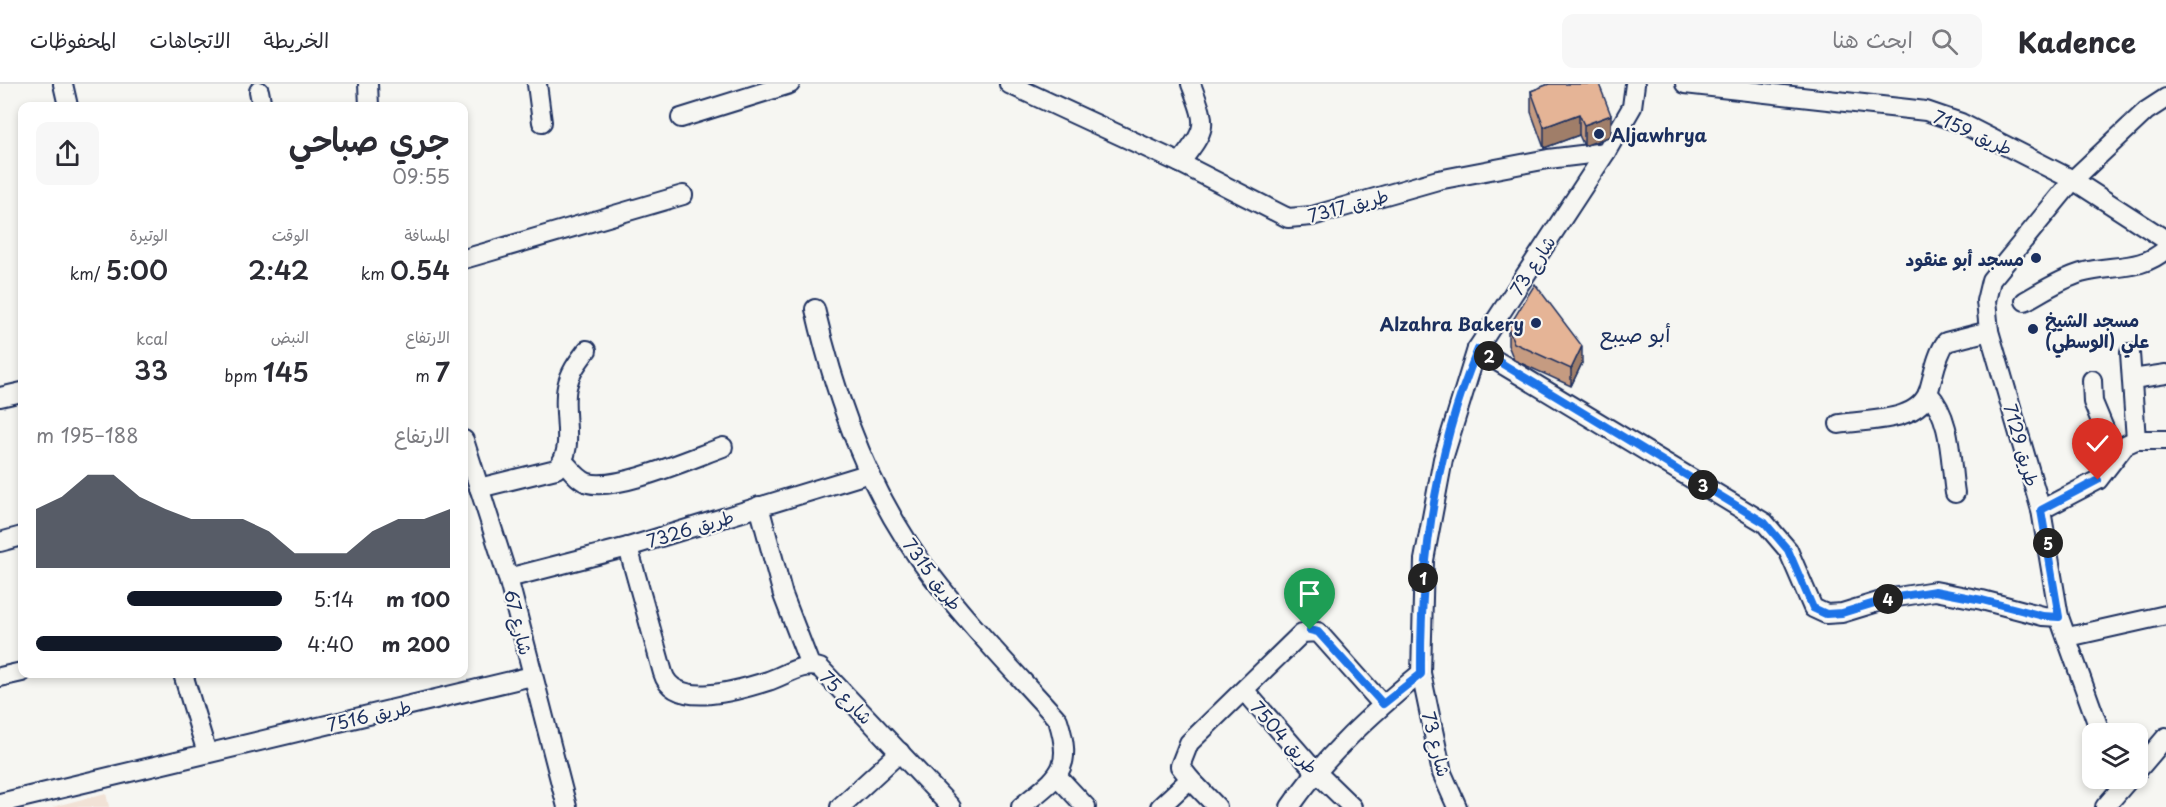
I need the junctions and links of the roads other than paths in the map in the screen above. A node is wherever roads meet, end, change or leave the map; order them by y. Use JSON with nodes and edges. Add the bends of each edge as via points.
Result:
{"nodes":[{"id":1,"x":63,"y":84,"type":"edge"},
{"id":2,"x":368,"y":84,"type":"edge"},
{"id":3,"x":537,"y":84,"type":"edge"},
{"id":4,"x":790,"y":84,"type":"edge"},
{"id":5,"x":1009,"y":84,"type":"edge"},
{"id":6,"x":1191,"y":84,"type":"edge"},
{"id":7,"x":1635,"y":84,"type":"edge"},
{"id":8,"x":1685,"y":84,"type":"edge"},
{"id":9,"x":2166,"y":98,"type":"edge"},
{"id":10,"x":67,"y":102,"type":"edge"},
{"id":11,"x":369,"y":102,"type":"edge"},
{"id":12,"x":681,"y":118,"type":"dead end"},
{"id":13,"x":542,"y":122,"type":"dead end"},
{"id":14,"x":1605,"y":152,"type":"junction"},
{"id":15,"x":1180,"y":163,"type":"junction"},
{"id":16,"x":2073,"y":180,"type":"junction"},
{"id":17,"x":683,"y":195,"type":"dead end"},
{"id":18,"x":2166,"y":240,"type":"edge"},
{"id":19,"x":2166,"y":249,"type":"edge"},
{"id":20,"x":468,"y":258,"type":"edge"},
{"id":21,"x":2025,"y":301,"type":"dead end"},
{"id":22,"x":815,"y":309,"type":"dead end"},
{"id":23,"x":1989,"y":331,"type":"junction"},
{"id":24,"x":1478,"y":349,"type":"junction"},
{"id":25,"x":587,"y":350,"type":"dead end"},
{"id":26,"x":2130,"y":353,"type":"dead end"},
{"id":27,"x":2166,"y":374,"type":"edge"},
{"id":28,"x":2092,"y":380,"type":"dead end"},
{"id":29,"x":2132,"y":380,"type":"junction"},
{"id":30,"x":18,"y":393,"type":"edge"},
{"id":31,"x":1929,"y":393,"type":"junction"},
{"id":32,"x":0,"y":397,"type":"edge"},
{"id":33,"x":1839,"y":423,"type":"dead end"},
{"id":34,"x":2136,"y":440,"type":"junction"},
{"id":35,"x":2166,"y":440,"type":"edge"},
{"id":36,"x":723,"y":447,"type":"dead end"},
{"id":37,"x":468,"y":453,"type":"edge"},
{"id":38,"x":2115,"y":455,"type":"junction"},
{"id":39,"x":564,"y":462,"type":"junction"},
{"id":40,"x":870,"y":473,"type":"junction"},
{"id":41,"x":479,"y":488,"type":"junction"},
{"id":42,"x":1955,"y":493,"type":"dead end"},
{"id":43,"x":759,"y":507,"type":"junction"},
{"id":44,"x":2041,"y":510,"type":"junction"},
{"id":45,"x":18,"y":537,"type":"edge"},
{"id":46,"x":0,"y":542,"type":"edge"},
{"id":47,"x":628,"y":547,"type":"junction"},
{"id":48,"x":508,"y":578,"type":"junction"},
{"id":49,"x":2166,"y":615,"type":"edge"},
{"id":50,"x":2059,"y":617,"type":"junction"},
{"id":51,"x":2068,"y":637,"type":"junction"},
{"id":52,"x":810,"y":665,"type":"junction"},
{"id":53,"x":18,"y":673,"type":"edge"},
{"id":54,"x":1421,"y":674,"type":"junction"},
{"id":55,"x":532,"y":676,"type":"junction"},
{"id":56,"x":0,"y":677,"type":"edge"},
{"id":57,"x":184,"y":678,"type":"edge"},
{"id":58,"x":1245,"y":691,"type":"junction"},
{"id":59,"x":1383,"y":704,"type":"junction"},
{"id":60,"x":2097,"y":723,"type":"edge"},
{"id":61,"x":2166,"y":736,"type":"edge"},
{"id":62,"x":900,"y":752,"type":"junction"},
{"id":63,"x":207,"y":753,"type":"junction"},
{"id":64,"x":2148,"y":758,"type":"edge"},
{"id":65,"x":1315,"y":771,"type":"junction"},
{"id":66,"x":1058,"y":777,"type":"junction"},
{"id":67,"x":1190,"y":779,"type":"junction"},
{"id":68,"x":2117,"y":789,"type":"edge"},
{"id":69,"x":0,"y":803,"type":"edge"},
{"id":70,"x":1449,"y":803,"type":"edge"},
{"id":71,"x":567,"y":807,"type":"edge"},
{"id":72,"x":840,"y":807,"type":"edge"},
{"id":73,"x":951,"y":807,"type":"edge"},
{"id":74,"x":1021,"y":807,"type":"edge"},
{"id":75,"x":1086,"y":807,"type":"edge"},
{"id":76,"x":1160,"y":807,"type":"edge"},
{"id":77,"x":1217,"y":807,"type":"edge"},
{"id":78,"x":1290,"y":807,"type":"edge"},
{"id":79,"x":1352,"y":807,"type":"edge"},
{"id":80,"x":2105,"y":807,"type":"edge"}],
"edges":[{"from":1,"to":10,"type":"street"},
{"from":2,"to":11,"type":"street"},
{"from":3,"to":13,"type":"street"},
{"from":4,"to":12,"type":"street"},
{"from":5,"to":15,"type":"street","name":"طريق 7317"},
{"from":6,"to":15,"type":"street","via":[[1202,114],[1202,131]]},
{"from":7,"to":14,"type":"street","name":"شارع 73","via":[[1632,107]]},
{"from":8,"to":16,"type":"street","name":"طريق 7159","via":[[1926,111],[1961,123]]},
{"from":9,"to":16,"type":"street","name":"طريق 7129","via":[[2146,111]]},
{"from":14,"to":15,"type":"street","name":"طريق 7317","via":[[1438,180],[1300,219],[1276,214]]},
{"from":14,"to":24,"type":"street","name":"شارع 73"},
{"from":16,"to":18,"type":"street","name":"طريق 7159"},
{"from":16,"to":23,"type":"street","name":"طريق 7129","via":[[1991,280],[1986,301]]},
{"from":17,"to":20,"type":"street"},
{"from":19,"to":21,"type":"street","via":[[2138,265],[2079,273]]},
{"from":22,"to":40,"type":"street","name":"طريق 7315","via":[[836,389]]},
{"from":23,"to":31,"type":"street","via":[[1946,342]]},
{"from":23,"to":44,"type":"street","name":"طريق 7129"},
{"from":24,"to":50,"type":"street","via":[[1765,523],[1788,550],[1813,608],[1826,614],[1935,591]]},
{"from":24,"to":54,"type":"street","name":"شارع 73","via":[[1443,459],[1424,560]]},
{"from":25,"to":39,"type":"street","via":[[572,369],[567,386]]},
{"from":26,"to":29,"type":"street"},
{"from":27,"to":29,"type":"street"},
{"from":28,"to":38,"type":"street","via":[[2093,402]]},
{"from":29,"to":34,"type":"street"},
{"from":30,"to":32,"type":"street"},
{"from":31,"to":33,"type":"street","via":[[1914,412]]},
{"from":31,"to":42,"type":"street","via":[[1945,420]]},
{"from":34,"to":35,"type":"street"},
{"from":34,"to":38,"type":"street"},
{"from":36,"to":39,"type":"street","via":[[604,485],[587,483]]},
{"from":37,"to":41,"type":"street","name":"شارع 67"},
{"from":38,"to":44,"type":"street","via":[[2098,480]]},
{"from":39,"to":41,"type":"street","via":[[555,470]]},
{"from":40,"to":43,"type":"street","name":"طريق 7326"},
{"from":40,"to":66,"type":"street","name":"طريق 7315","via":[[930,574],[1058,720],[1065,744]]},
{"from":41,"to":48,"type":"street","name":"شارع 67"},
{"from":43,"to":47,"type":"street","name":"طريق 7326"},
{"from":43,"to":52,"type":"street","via":[[783,595]]},
{"from":44,"to":50,"type":"street","name":"طريق 7129"},
{"from":45,"to":46,"type":"street"},
{"from":47,"to":48,"type":"street","name":"طريق 7326"},
{"from":47,"to":52,"type":"street","name":"شارع 75","via":[[665,681],[678,692],[731,690]]},
{"from":48,"to":55,"type":"street","name":"شارع 67"},
{"from":49,"to":51,"type":"street"},
{"from":50,"to":51,"type":"street","name":"طريق 7129"},
{"from":51,"to":60,"type":"street","name":"طريق 7129"},
{"from":52,"to":62,"type":"street","name":"شارع 75","via":[[825,672]]},
{"from":53,"to":56,"type":"street"},
{"from":54,"to":59,"type":"street"},
{"from":54,"to":70,"type":"street","name":"شارع 73"},
{"from":55,"to":63,"type":"street","name":"طريق 7516"},
{"from":55,"to":71,"type":"street","name":"شارع 67"},
{"from":57,"to":63,"type":"street"},
{"from":58,"to":59,"type":"street","via":[[1302,633],[1318,632]]},
{"from":58,"to":65,"type":"street","name":"طريق 7504"},
{"from":58,"to":67,"type":"street","via":[[1189,743],[1180,766]]},
{"from":59,"to":65,"type":"street"},
{"from":61,"to":64,"type":"street"},
{"from":62,"to":72,"type":"street"},
{"from":62,"to":73,"type":"street","name":"شارع 75"},
{"from":63,"to":69,"type":"street","name":"طريق 7516"},
{"from":65,"to":78,"type":"street"},
{"from":65,"to":79,"type":"street","name":"طريق 7504"},
{"from":66,"to":74,"type":"street"},
{"from":66,"to":75,"type":"street"},
{"from":67,"to":76,"type":"street"},
{"from":67,"to":77,"type":"street"},
{"from":68,"to":80,"type":"street"}]}
